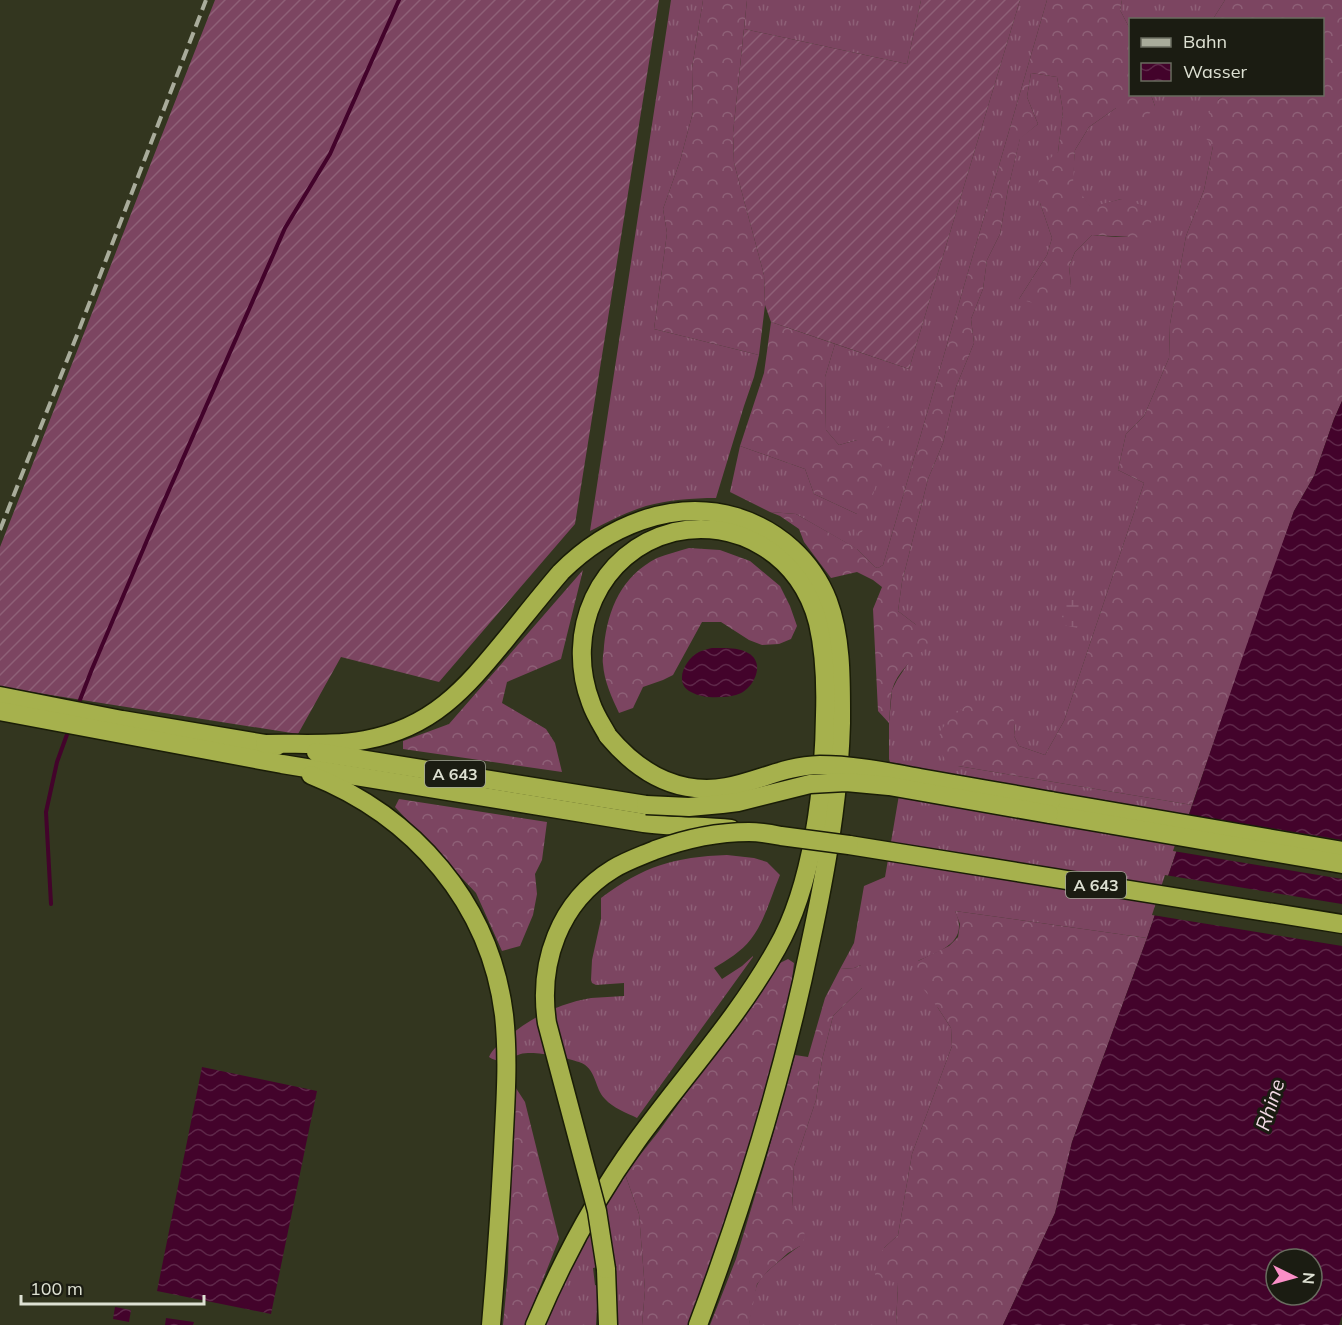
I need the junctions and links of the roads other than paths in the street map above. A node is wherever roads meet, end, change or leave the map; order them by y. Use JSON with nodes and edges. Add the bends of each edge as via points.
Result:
{"nodes":[{"id":1,"x":0,"y":696,"type":"edge"},
{"id":2,"x":833,"y":699,"type":"junction"},
{"id":3,"x":0,"y":711,"type":"edge"},
{"id":4,"x":265,"y":744,"type":"junction"},
{"id":5,"x":282,"y":764,"type":"junction"},
{"id":6,"x":751,"y":832,"type":"junction"},
{"id":7,"x":1342,"y":851,"type":"edge"},
{"id":8,"x":1342,"y":864,"type":"edge"},
{"id":9,"x":1342,"y":924,"type":"edge"},
{"id":10,"x":491,"y":1325,"type":"edge"},
{"id":11,"x":535,"y":1325,"type":"edge"},
{"id":12,"x":608,"y":1325,"type":"edge"},
{"id":13,"x":698,"y":1325,"type":"edge"}],
"edges":[{"from":1,"to":4,"type":"highway","number":"A 643"},
{"from":2,"to":4,"type":"highway","via":[[839,651],[832,614],[815,574],[801,557],[786,542],[748,521],[705,512],[675,513],[630,525],[584,551],[561,572],[470,683],[423,719],[392,733],[359,741]]},
{"from":2,"to":7,"type":"highway","bridge":true,"via":[[819,625],[806,591],[784,561],[737,534],[700,528],[673,532],[647,542],[612,570],[588,610],[582,664],[597,718],[630,760],[672,784],[720,789],[802,766],[869,769]]},
{"from":2,"to":11,"type":"highway","via":[[816,820],[804,879],[787,928],[744,1000],[611,1179],[568,1254]]},
{"from":2,"to":13,"type":"highway","via":[[839,765],[823,886],[761,1143]]},
{"from":3,"to":5,"type":"highway","number":"A 643"},
{"from":4,"to":8,"type":"highway","number":"A 643","bridge":true,"via":[[667,807],[738,802],[810,784],[867,783]]},
{"from":5,"to":6,"type":"highway","number":"A 643","bridge":true,"via":[[653,825]]},
{"from":5,"to":10,"type":"highway","via":[[363,801],[411,836],[456,888],[491,958],[499,986],[506,1045]]},
{"from":6,"to":9,"type":"highway","number":"A 643","bridge":true},
{"from":6,"to":12,"type":"highway","bridge":true,"via":[[681,841],[613,869],[574,905],[550,953],[544,1006],[597,1211],[606,1269]]}]}
